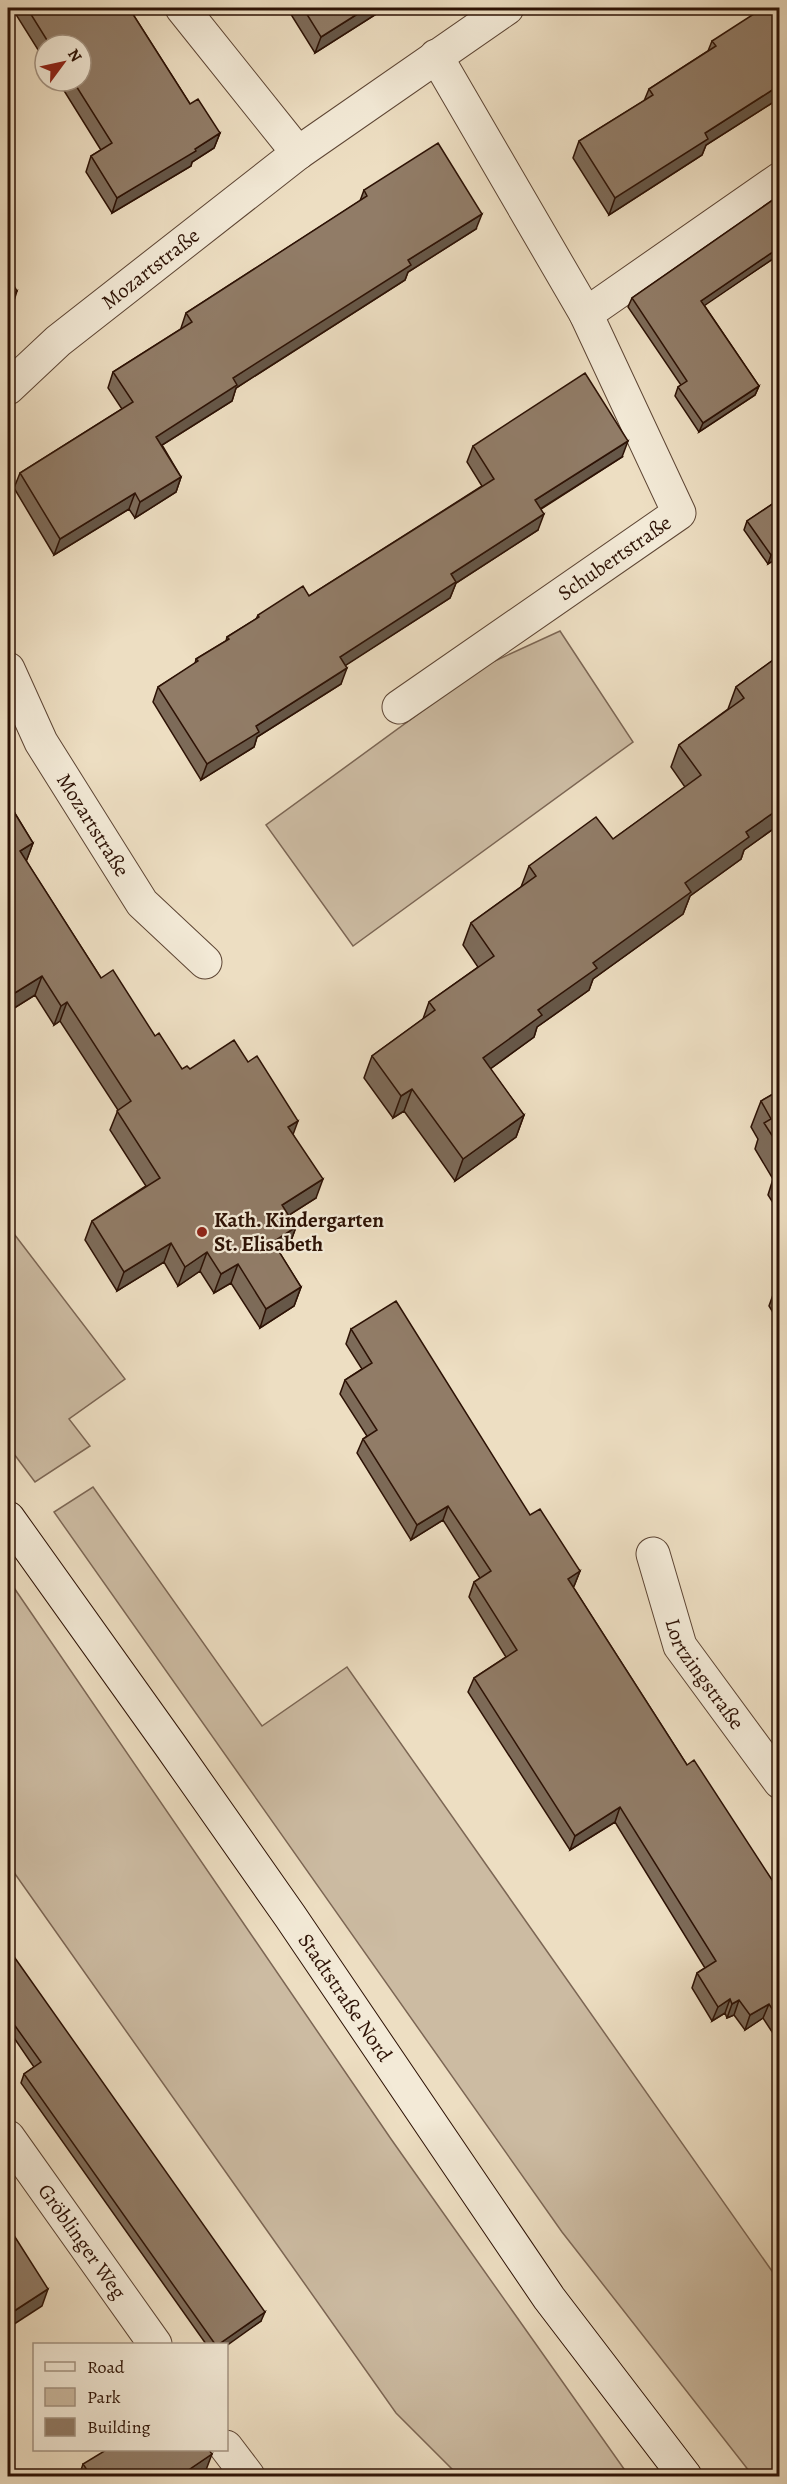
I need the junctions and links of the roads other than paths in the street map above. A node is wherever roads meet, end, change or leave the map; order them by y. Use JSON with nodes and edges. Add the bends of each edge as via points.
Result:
{"nodes":[{"id":1,"x":182,"y":8,"type":"edge"},
{"id":2,"x":507,"y":8,"type":"edge"},
{"id":3,"x":436,"y":56,"type":"junction"},
{"id":4,"x":298,"y":153,"type":"junction"},
{"id":5,"x":780,"y":179,"type":"edge"},
{"id":6,"x":585,"y":314,"type":"junction"},
{"id":7,"x":8,"y":388,"type":"edge"},
{"id":8,"x":8,"y":669,"type":"edge"},
{"id":9,"x":399,"y":707,"type":"dead end"},
{"id":10,"x":205,"y":962,"type":"dead end"},
{"id":11,"x":8,"y":1518,"type":"edge"},
{"id":12,"x":653,"y":1554,"type":"dead end"},
{"id":13,"x":780,"y":1782,"type":"edge"},
{"id":14,"x":8,"y":2137,"type":"edge"},
{"id":15,"x":154,"y":2343,"type":"edge"},
{"id":16,"x":228,"y":2449,"type":"edge"},
{"id":17,"x":248,"y":2476,"type":"edge"},
{"id":18,"x":685,"y":2476,"type":"edge"}],
"edges":[{"from":1,"to":4,"type":"street"},
{"from":2,"to":3,"type":"street","name":"Mozartstraße"},
{"from":3,"to":4,"type":"street","name":"Mozartstraße"},
{"from":3,"to":6,"type":"street","name":"Schubertstraße"},
{"from":4,"to":7,"type":"street","name":"Mozartstraße","via":[[58,341]]},
{"from":5,"to":6,"type":"street"},
{"from":6,"to":9,"type":"street","name":"Schubertstraße","via":[[679,513]]},
{"from":8,"to":10,"type":"street","name":"Mozartstraße","via":[[41,742],[141,903]]},
{"from":11,"to":18,"type":"street","name":"Stadtstraße Nord","via":[[263,1878],[549,2298]]},
{"from":12,"to":13,"type":"street","name":"Lortzingstraße","via":[[680,1646]]},
{"from":14,"to":15,"type":"street","name":"Gröblinger Weg"},
{"from":16,"to":17,"type":"street"}]}
